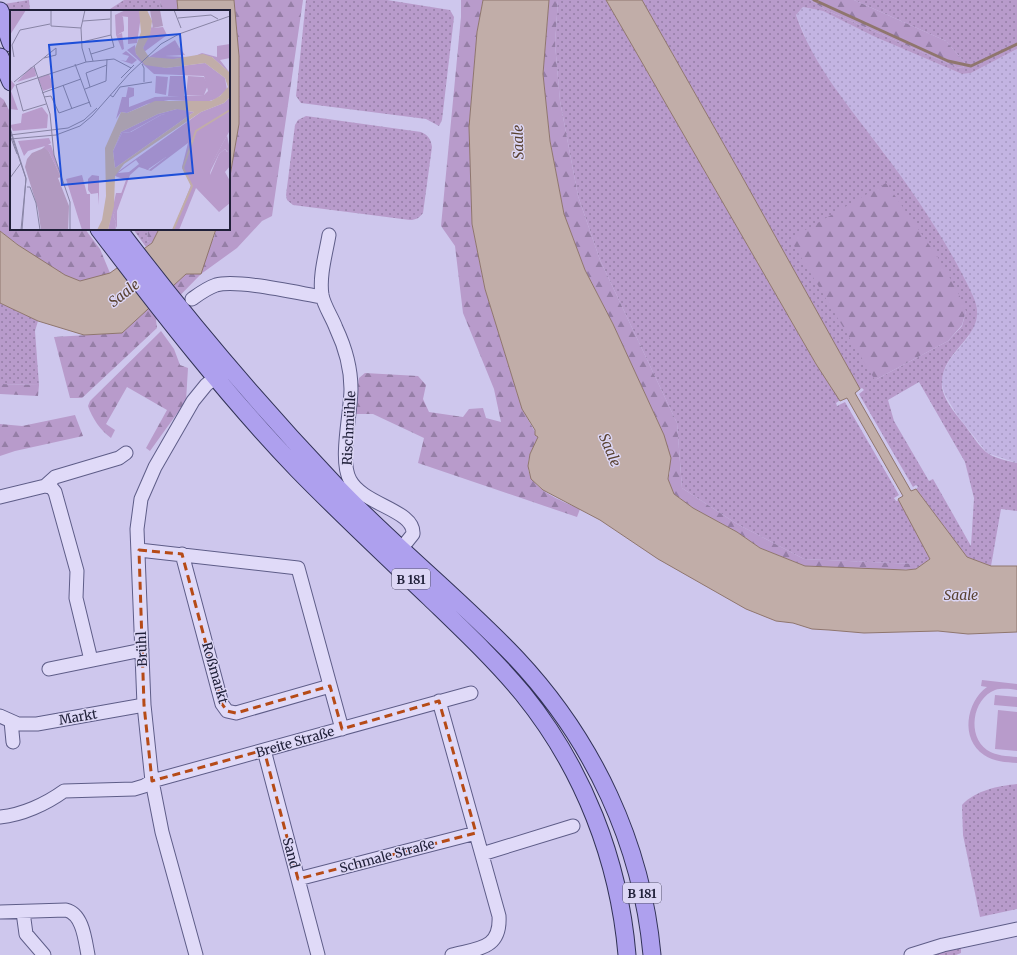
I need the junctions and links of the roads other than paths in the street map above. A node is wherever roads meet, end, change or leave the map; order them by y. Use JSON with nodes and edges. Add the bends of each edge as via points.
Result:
{"nodes":[{"id":1,"x":0,"y":11,"type":"edge"},
{"id":2,"x":10,"y":39,"type":"edge"},
{"id":3,"x":0,"y":57,"type":"edge"},
{"id":4,"x":10,"y":80,"type":"edge"},
{"id":5,"x":112,"y":233,"type":"edge"},
{"id":6,"x":329,"y":234,"type":"dead end"},
{"id":7,"x":322,"y":297,"type":"junction"},
{"id":8,"x":192,"y":300,"type":"dead end"},
{"id":9,"x":187,"y":329,"type":"junction"},
{"id":10,"x":229,"y":367,"type":"junction"},
{"id":11,"x":215,"y":378,"type":"junction"},
{"id":12,"x":126,"y":453,"type":"dead end"},
{"id":13,"x":45,"y":486,"type":"junction"},
{"id":14,"x":0,"y":497,"type":"edge"},
{"id":15,"x":401,"y":549,"type":"junction"},
{"id":16,"x":139,"y":550,"type":"junction"},
{"id":17,"x":182,"y":554,"type":"junction"},
{"id":18,"x":142,"y":650,"type":"junction"},
{"id":19,"x":91,"y":660,"type":"junction"},
{"id":20,"x":49,"y":669,"type":"dead end"},
{"id":21,"x":330,"y":686,"type":"junction"},
{"id":22,"x":471,"y":693,"type":"dead end"},
{"id":23,"x":439,"y":702,"type":"junction"},
{"id":24,"x":144,"y":705,"type":"junction"},
{"id":25,"x":6,"y":718,"type":"edge"},
{"id":26,"x":342,"y":729,"type":"junction"},
{"id":27,"x":13,"y":742,"type":"dead end"},
{"id":28,"x":264,"y":750,"type":"junction"},
{"id":29,"x":152,"y":781,"type":"junction"},
{"id":30,"x":6,"y":816,"type":"edge"},
{"id":31,"x":573,"y":826,"type":"dead end"},
{"id":32,"x":476,"y":833,"type":"junction"},
{"id":33,"x":482,"y":854,"type":"junction"},
{"id":34,"x":298,"y":879,"type":"junction"},
{"id":35,"x":0,"y":912,"type":"edge"},
{"id":36,"x":23,"y":912,"type":"junction"},
{"id":37,"x":1017,"y":929,"type":"edge"},
{"id":38,"x":44,"y":955,"type":"edge"},
{"id":39,"x":88,"y":955,"type":"edge"},
{"id":40,"x":196,"y":955,"type":"edge"},
{"id":41,"x":318,"y":955,"type":"edge"},
{"id":42,"x":452,"y":955,"type":"edge"},
{"id":43,"x":627,"y":955,"type":"edge"},
{"id":44,"x":652,"y":955,"type":"edge"},
{"id":45,"x":910,"y":955,"type":"edge"}],
"edges":[{"from":1,"to":2,"type":"main road"},
{"from":3,"to":4,"type":"main road"},
{"from":5,"to":9,"type":"main road","number":"B 181"},
{"from":6,"to":7,"type":"street","name":"Rischmühle"},
{"from":7,"to":8,"type":"street","via":[[225,284],[214,286]]},
{"from":7,"to":15,"type":"street","name":"Rischmühle","via":[[349,364],[351,389],[347,472],[353,485],[364,496],[405,517],[412,524],[413,534]]},
{"from":9,"to":10,"type":"main road","number":"B 181"},
{"from":9,"to":11,"type":"main road","number":"B 181"},
{"from":10,"to":11,"type":"street","name":"Brühl"},
{"from":10,"to":15,"type":"main road","number":"B 181","via":[[337,487]]},
{"from":11,"to":16,"type":"street","name":"Brühl","via":[[193,401],[147,484],[138,515]]},
{"from":11,"to":43,"type":"main road","number":"B 181","via":[[247,416],[300,471],[500,666],[542,719],[565,755],[605,842],[621,904]]},
{"from":12,"to":13,"type":"street","via":[[119,458],[55,477]]},
{"from":13,"to":14,"type":"street"},
{"from":13,"to":19,"type":"street","via":[[51,487],[55,492],[66,527],[78,578],[76,598]]},
{"from":15,"to":44,"type":"main road","number":"B 181","via":[[525,669],[565,718],[585,749],[606,788],[625,833],[642,892]]},
{"from":16,"to":17,"type":"street"},
{"from":16,"to":18,"type":"street","name":"Brühl"},
{"from":17,"to":21,"type":"street","via":[[298,568]]},
{"from":17,"to":21,"type":"street","name":"Roßmarkt","via":[[222,704],[227,711],[236,713]]},
{"from":18,"to":19,"type":"street"},
{"from":18,"to":24,"type":"street","name":"Brühl"},
{"from":19,"to":20,"type":"street"},
{"from":21,"to":26,"type":"street"},
{"from":22,"to":23,"type":"street","name":"Breite Straße"},
{"from":23,"to":26,"type":"street","name":"Breite Straße"},
{"from":23,"to":32,"type":"street"},
{"from":24,"to":25,"type":"street","name":"Markt","via":[[38,724],[18,724]]},
{"from":24,"to":29,"type":"street","name":"Brühl"},
{"from":25,"to":27,"type":"street","name":"Markt"},
{"from":26,"to":28,"type":"street","name":"Breite Straße"},
{"from":28,"to":29,"type":"street","name":"Breite Straße"},
{"from":28,"to":34,"type":"street","name":"Sand"},
{"from":29,"to":30,"type":"street","via":[[134,789],[64,791]]},
{"from":29,"to":40,"type":"street","name":"Brühl","via":[[162,832]]},
{"from":31,"to":33,"type":"street"},
{"from":32,"to":33,"type":"street"},
{"from":32,"to":34,"type":"street","name":"Schmale Straße"},
{"from":33,"to":42,"type":"street","via":[[499,916],[497,935],[486,946]]},
{"from":34,"to":41,"type":"street","name":"Sand"},
{"from":35,"to":36,"type":"street"},
{"from":36,"to":38,"type":"street","via":[[26,934]]},
{"from":36,"to":39,"type":"street","via":[[74,912]]},
{"from":37,"to":45,"type":"street"}]}
